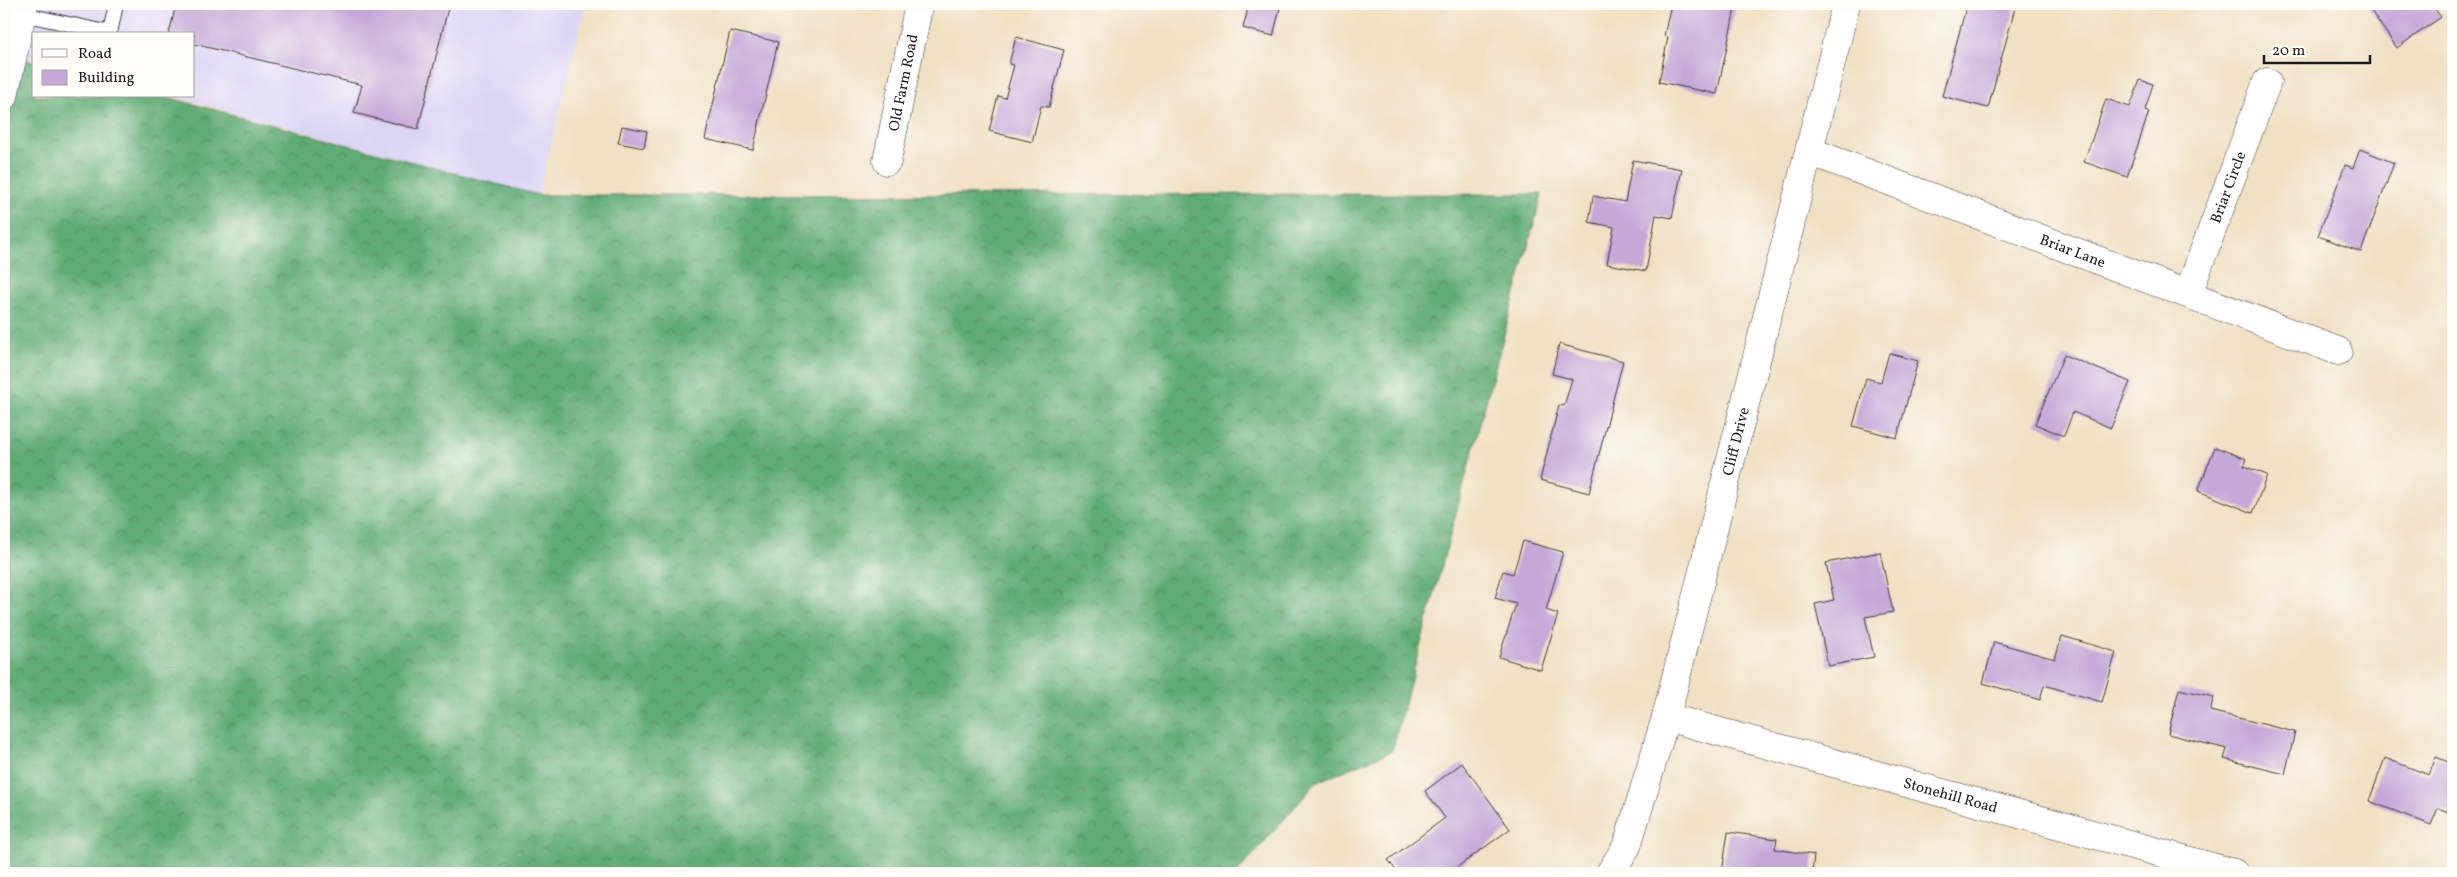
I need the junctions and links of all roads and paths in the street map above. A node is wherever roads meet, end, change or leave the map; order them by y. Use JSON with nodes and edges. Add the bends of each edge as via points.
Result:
{"nodes":[{"id":1,"x":116,"y":4,"type":"edge"},
{"id":2,"x":919,"y":4,"type":"edge"},
{"id":3,"x":1846,"y":4,"type":"edge"},
{"id":4,"x":16,"y":9,"type":"edge"},
{"id":5,"x":106,"y":32,"type":"edge"},
{"id":6,"x":110,"y":32,"type":"edge"},
{"id":7,"x":2267,"y":82,"type":"dead end"},
{"id":8,"x":4,"y":96,"type":"edge"},
{"id":9,"x":1809,"y":151,"type":"junction"},
{"id":10,"x":887,"y":161,"type":"dead end"},
{"id":11,"x":2188,"y":294,"type":"junction"},
{"id":12,"x":2338,"y":351,"type":"dead end"},
{"id":13,"x":1666,"y":718,"type":"junction"},
{"id":14,"x":1610,"y":873,"type":"edge"},
{"id":15,"x":2234,"y":873,"type":"edge"}],
"edges":[{"from":1,"to":6,"type":"lane"},
{"from":2,"to":10,"type":"street","name":"Old Farm Road"},
{"from":3,"to":9,"type":"street","name":"Cliff Drive"},
{"from":4,"to":5,"type":"lane"},
{"from":4,"to":8,"type":"street"},
{"from":7,"to":11,"type":"street","name":"Briar Circle"},
{"from":9,"to":11,"type":"street","name":"Briar Lane"},
{"from":9,"to":13,"type":"street","name":"Cliff Drive"},
{"from":11,"to":12,"type":"street","name":"Briar Lane"},
{"from":13,"to":14,"type":"street","name":"Cliff Drive","via":[[1627,846]]},
{"from":13,"to":15,"type":"street","name":"Stonehill Road"}]}
